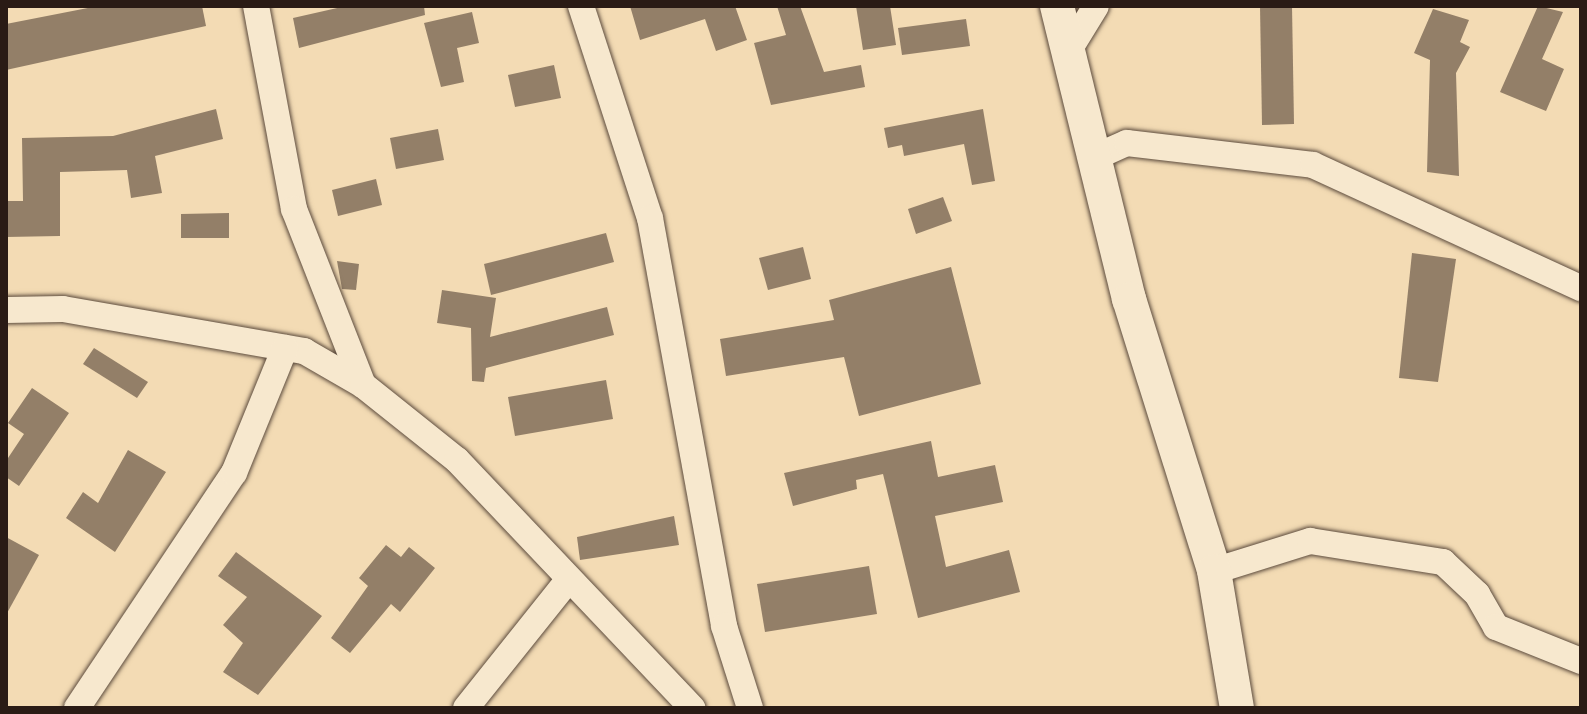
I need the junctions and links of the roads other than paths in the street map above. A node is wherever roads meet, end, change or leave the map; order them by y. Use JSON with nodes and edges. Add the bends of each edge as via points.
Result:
{"nodes":[{"id":1,"x":256,"y":6,"type":"edge"},
{"id":2,"x":581,"y":6,"type":"edge"},
{"id":3,"x":1057,"y":6,"type":"edge"},
{"id":4,"x":1096,"y":6,"type":"edge"},
{"id":5,"x":1066,"y":55,"type":"junction"},
{"id":6,"x":1093,"y":158,"type":"junction"},
{"id":7,"x":1581,"y":288,"type":"edge"},
{"id":8,"x":6,"y":310,"type":"edge"},
{"id":9,"x":285,"y":348,"type":"junction"},
{"id":10,"x":363,"y":385,"type":"junction"},
{"id":11,"x":1214,"y":571,"type":"junction"},
{"id":12,"x":569,"y":579,"type":"junction"},
{"id":13,"x":1581,"y":661,"type":"edge"},
{"id":14,"x":77,"y":708,"type":"edge"},
{"id":15,"x":466,"y":708,"type":"edge"},
{"id":16,"x":692,"y":708,"type":"edge"},
{"id":17,"x":750,"y":708,"type":"edge"},
{"id":18,"x":1237,"y":708,"type":"edge"}],
"edges":[{"from":1,"to":10,"type":"street","via":[[294,209]]},
{"from":2,"to":17,"type":"street","via":[[650,218],[724,626]]},
{"from":3,"to":5,"type":"street"},
{"from":4,"to":5,"type":"street"},
{"from":5,"to":6,"type":"street"},
{"from":6,"to":7,"type":"street","via":[[1127,143],[1313,165]]},
{"from":6,"to":11,"type":"street","via":[[1129,299]]},
{"from":8,"to":9,"type":"street","via":[[63,309]]},
{"from":9,"to":10,"type":"street","via":[[304,351]]},
{"from":9,"to":14,"type":"street","via":[[234,473]]},
{"from":10,"to":12,"type":"street","via":[[457,460]]},
{"from":11,"to":13,"type":"street","via":[[1310,541],[1443,562],[1477,594],[1496,627]]},
{"from":11,"to":18,"type":"street"},
{"from":12,"to":15,"type":"street"},
{"from":12,"to":16,"type":"street"}]}
